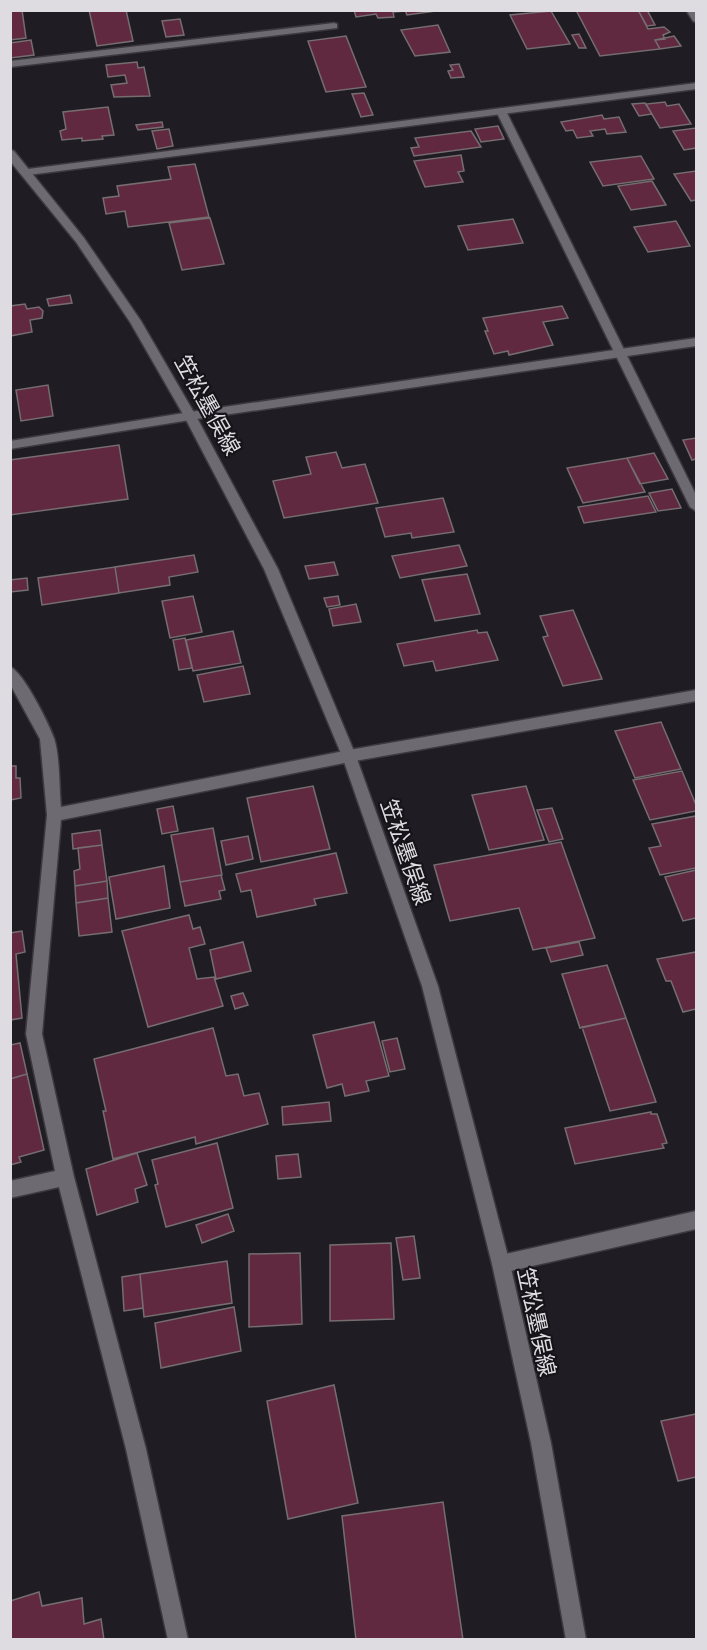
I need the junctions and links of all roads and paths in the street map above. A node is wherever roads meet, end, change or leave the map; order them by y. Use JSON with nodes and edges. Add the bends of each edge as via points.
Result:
{"nodes":[{"id":1,"x":691,"y":10,"type":"edge"},
{"id":2,"x":696,"y":19,"type":"edge"},
{"id":3,"x":334,"y":26,"type":"dead end"},
{"id":4,"x":10,"y":64,"type":"edge"},
{"id":5,"x":696,"y":86,"type":"edge"},
{"id":6,"x":501,"y":111,"type":"junction"},
{"id":7,"x":10,"y":153,"type":"edge"},
{"id":8,"x":28,"y":172,"type":"junction"},
{"id":9,"x":696,"y":342,"type":"edge"},
{"id":10,"x":619,"y":354,"type":"junction"},
{"id":11,"x":190,"y":416,"type":"junction"},
{"id":12,"x":10,"y":445,"type":"edge"},
{"id":13,"x":696,"y":507,"type":"edge"},
{"id":14,"x":10,"y":672,"type":"edge"},
{"id":15,"x":696,"y":695,"type":"edge"},
{"id":16,"x":349,"y":756,"type":"junction"},
{"id":17,"x":54,"y":815,"type":"junction"},
{"id":18,"x":65,"y":1177,"type":"junction"},
{"id":19,"x":10,"y":1190,"type":"edge"},
{"id":20,"x":696,"y":1220,"type":"edge"},
{"id":21,"x":501,"y":1264,"type":"junction"},
{"id":22,"x":178,"y":1640,"type":"edge"},
{"id":23,"x":576,"y":1640,"type":"edge"}],
"edges":[{"from":1,"to":2,"type":"street"},
{"from":3,"to":4,"type":"street"},
{"from":5,"to":6,"type":"street"},
{"from":6,"to":8,"type":"street"},
{"from":6,"to":10,"type":"street"},
{"from":7,"to":8,"type":"street","name":"笠松墨俣線"},
{"from":8,"to":11,"type":"street","name":"笠松墨俣線","via":[[135,321]]},
{"from":9,"to":10,"type":"street"},
{"from":10,"to":11,"type":"street"},
{"from":10,"to":13,"type":"street"},
{"from":11,"to":12,"type":"street"},
{"from":11,"to":16,"type":"street","name":"笠松墨俣線","via":[[271,569]]},
{"from":14,"to":17,"type":"street","via":[[47,739]]},
{"from":15,"to":16,"type":"street"},
{"from":16,"to":17,"type":"street"},
{"from":16,"to":21,"type":"street","name":"笠松墨俣線","via":[[430,986]]},
{"from":17,"to":18,"type":"street","via":[[34,1034]]},
{"from":18,"to":19,"type":"street"},
{"from":18,"to":22,"type":"street","via":[[136,1449]]},
{"from":20,"to":21,"type":"street"},
{"from":21,"to":23,"type":"street","name":"笠松墨俣線","via":[[541,1443]]}]}
